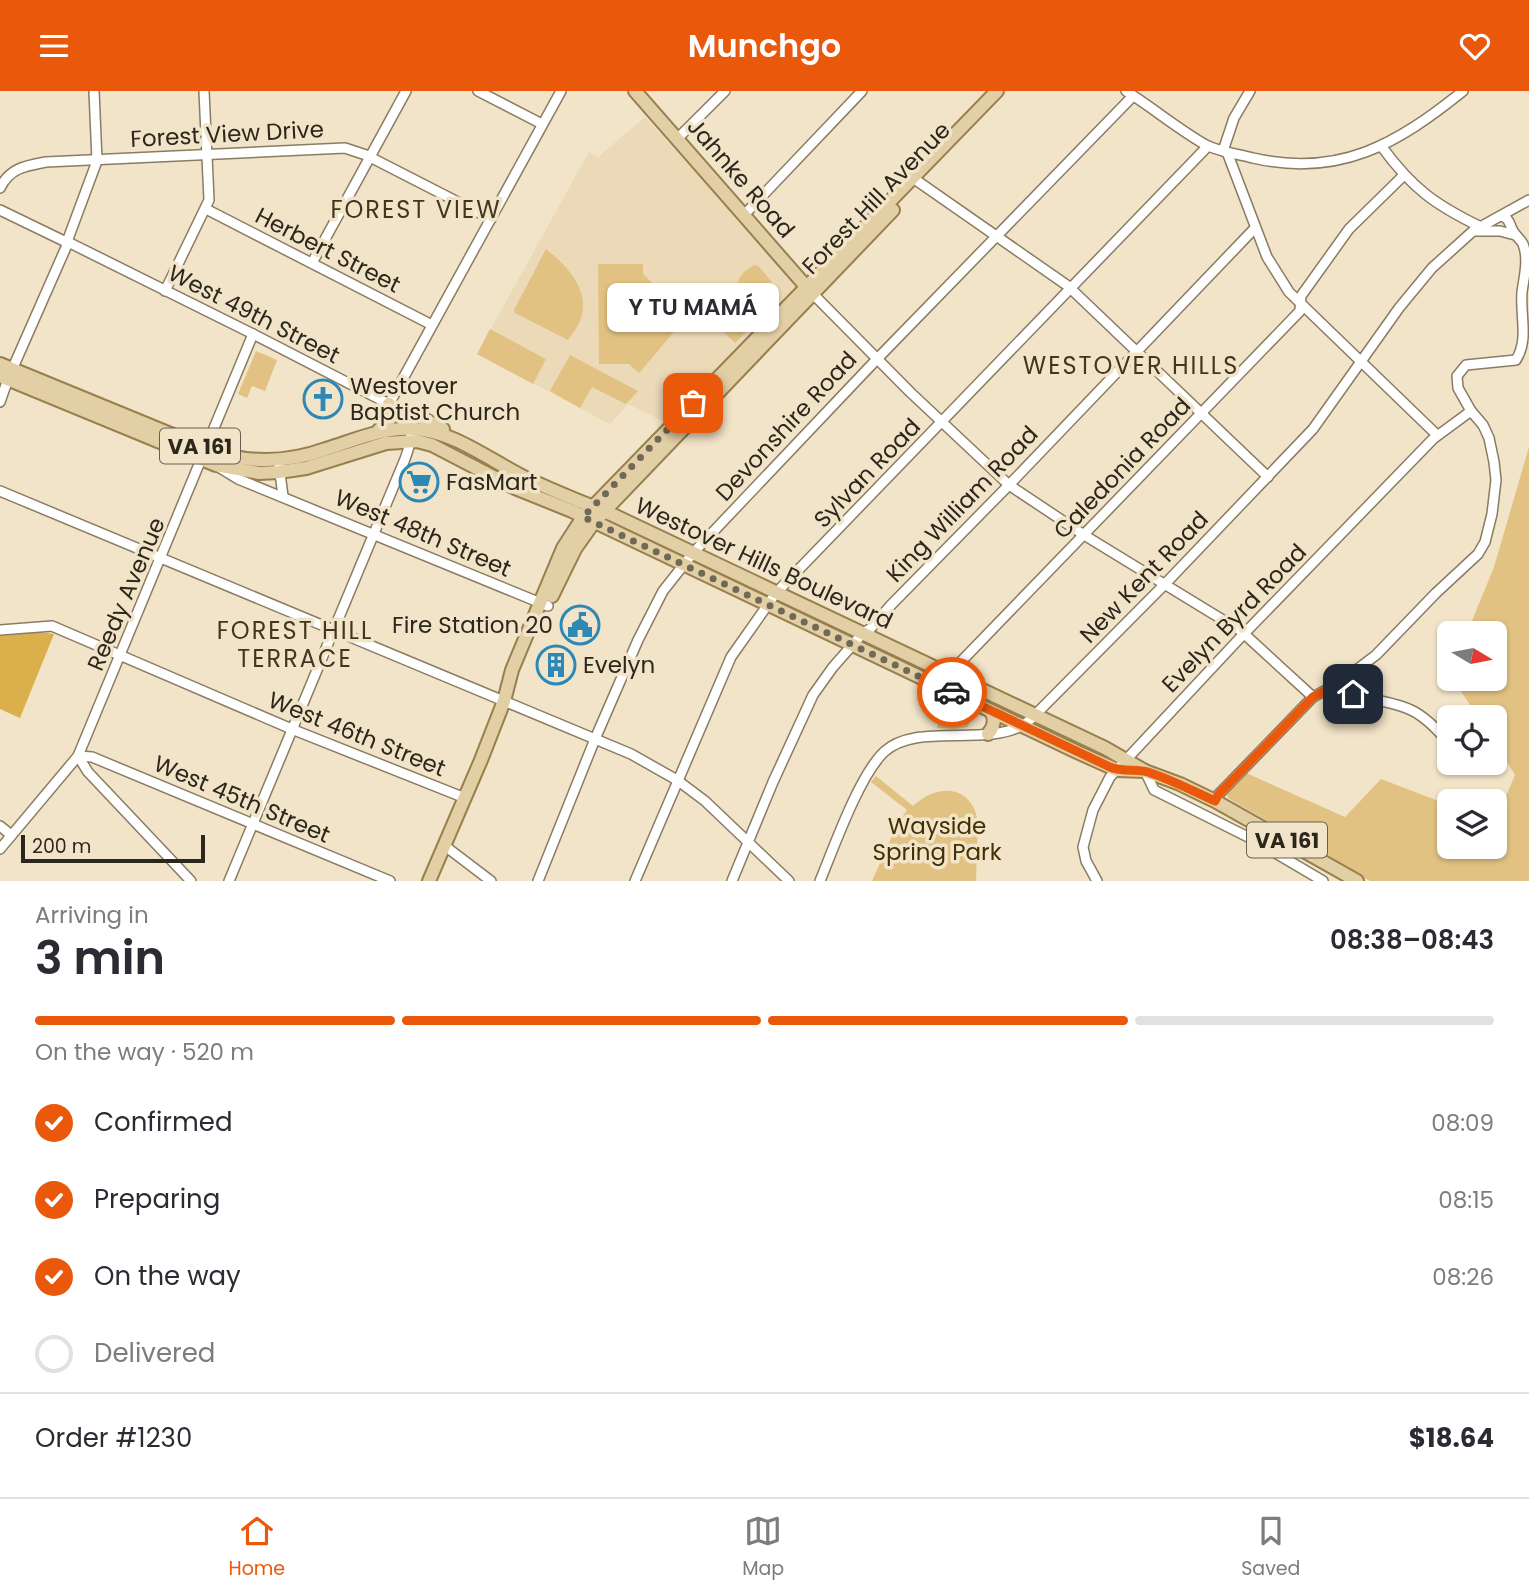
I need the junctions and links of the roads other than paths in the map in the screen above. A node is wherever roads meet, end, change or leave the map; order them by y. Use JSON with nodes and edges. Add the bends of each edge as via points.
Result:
{"nodes":[{"id":1,"x":94,"y":91,"type":"edge"},
{"id":2,"x":204,"y":91,"type":"edge"},
{"id":3,"x":406,"y":91,"type":"edge"},
{"id":4,"x":478,"y":91,"type":"edge"},
{"id":5,"x":561,"y":91,"type":"edge"},
{"id":6,"x":635,"y":91,"type":"edge"},
{"id":7,"x":725,"y":91,"type":"edge"},
{"id":8,"x":862,"y":91,"type":"edge"},
{"id":9,"x":1250,"y":91,"type":"edge"},
{"id":10,"x":1463,"y":91,"type":"edge"},
{"id":11,"x":1001,"y":92,"type":"edge"},
{"id":12,"x":1130,"y":93,"type":"edge"},
{"id":13,"x":542,"y":124,"type":"junction"},
{"id":14,"x":678,"y":138,"type":"junction"},
{"id":15,"x":1208,"y":146,"type":"junction"},
{"id":16,"x":1382,"y":147,"type":"junction"},
{"id":17,"x":1225,"y":151,"type":"junction"},
{"id":18,"x":209,"y":154,"type":"junction"},
{"id":19,"x":370,"y":157,"type":"junction"},
{"id":20,"x":97,"y":161,"type":"junction"},
{"id":21,"x":1403,"y":176,"type":"junction"},
{"id":22,"x":916,"y":180,"type":"junction"},
{"id":23,"x":0,"y":188,"type":"edge"},
{"id":24,"x":1529,"y":200,"type":"edge"},
{"id":25,"x":0,"y":209,"type":"edge"},
{"id":26,"x":206,"y":209,"type":"junction"},
{"id":27,"x":745,"y":214,"type":"junction"},
{"id":28,"x":491,"y":219,"type":"junction"},
{"id":29,"x":1504,"y":219,"type":"junction"},
{"id":30,"x":1255,"y":228,"type":"junction"},
{"id":31,"x":1477,"y":229,"type":"junction"},
{"id":32,"x":1501,"y":231,"type":"junction"},
{"id":33,"x":997,"y":235,"type":"junction"},
{"id":34,"x":1515,"y":235,"type":"junction"},
{"id":35,"x":67,"y":242,"type":"junction"},
{"id":36,"x":312,"y":263,"type":"junction"},
{"id":37,"x":1071,"y":289,"type":"junction"},
{"id":38,"x":809,"y":290,"type":"junction"},
{"id":39,"x":166,"y":291,"type":"junction"},
{"id":40,"x":1300,"y":305,"type":"junction"},
{"id":41,"x":432,"y":325,"type":"junction"},
{"id":42,"x":254,"y":334,"type":"junction"},
{"id":43,"x":1137,"y":351,"type":"junction"},
{"id":44,"x":877,"y":359,"type":"junction"},
{"id":45,"x":1361,"y":363,"type":"junction"},
{"id":46,"x":5,"y":372,"type":"edge"},
{"id":47,"x":0,"y":402,"type":"edge"},
{"id":48,"x":394,"y":407,"type":"junction"},
{"id":49,"x":1471,"y":411,"type":"junction"},
{"id":50,"x":1201,"y":413,"type":"junction"},
{"id":51,"x":943,"y":423,"type":"junction"},
{"id":52,"x":376,"y":433,"type":"junction"},
{"id":53,"x":411,"y":434,"type":"junction"},
{"id":54,"x":1437,"y":435,"type":"junction"},
{"id":55,"x":463,"y":444,"type":"junction"},
{"id":56,"x":204,"y":455,"type":"junction"},
{"id":57,"x":216,"y":465,"type":"junction"},
{"id":58,"x":279,"y":466,"type":"junction"},
{"id":59,"x":1268,"y":477,"type":"junction"},
{"id":60,"x":1009,"y":485,"type":"junction"},
{"id":61,"x":0,"y":491,"type":"edge"},
{"id":62,"x":283,"y":496,"type":"junction"},
{"id":63,"x":598,"y":509,"type":"junction"},
{"id":64,"x":589,"y":519,"type":"junction"},
{"id":65,"x":374,"y":534,"type":"junction"},
{"id":66,"x":1084,"y":535,"type":"junction"},
{"id":67,"x":693,"y":553,"type":"junction"},
{"id":68,"x":161,"y":558,"type":"junction"},
{"id":69,"x":683,"y":565,"type":"junction"},
{"id":70,"x":1166,"y":584,"type":"junction"},
{"id":71,"x":776,"y":593,"type":"junction"},
{"id":72,"x":544,"y":604,"type":"junction"},
{"id":73,"x":767,"y":605,"type":"junction"},
{"id":74,"x":0,"y":630,"type":"edge"},
{"id":75,"x":334,"y":630,"type":"junction"},
{"id":76,"x":863,"y":633,"type":"junction"},
{"id":77,"x":1245,"y":634,"type":"junction"},
{"id":78,"x":852,"y":646,"type":"junction"},
{"id":79,"x":121,"y":654,"type":"junction"},
{"id":80,"x":949,"y":674,"type":"junction"},
{"id":81,"x":1339,"y":683,"type":"junction"},
{"id":82,"x":941,"y":687,"type":"junction"},
{"id":83,"x":1313,"y":697,"type":"junction"},
{"id":84,"x":504,"y":701,"type":"junction"},
{"id":85,"x":992,"y":711,"type":"junction"},
{"id":86,"x":1035,"y":715,"type":"junction"},
{"id":87,"x":1023,"y":726,"type":"junction"},
{"id":88,"x":294,"y":730,"type":"junction"},
{"id":89,"x":1437,"y":730,"type":"edge"},
{"id":90,"x":988,"y":734,"type":"junction"},
{"id":91,"x":595,"y":739,"type":"junction"},
{"id":92,"x":78,"y":756,"type":"junction"},
{"id":93,"x":1126,"y":758,"type":"junction"},
{"id":94,"x":1117,"y":770,"type":"junction"},
{"id":95,"x":1145,"y":771,"type":"junction"},
{"id":96,"x":677,"y":780,"type":"junction"},
{"id":97,"x":465,"y":798,"type":"junction"},
{"id":98,"x":1215,"y":801,"type":"junction"},
{"id":99,"x":253,"y":824,"type":"junction"},
{"id":100,"x":0,"y":826,"type":"edge"},
{"id":101,"x":11,"y":835,"type":"junction"},
{"id":102,"x":748,"y":843,"type":"junction"},
{"id":103,"x":445,"y":846,"type":"junction"},
{"id":104,"x":0,"y":849,"type":"edge"},
{"id":105,"x":191,"y":881,"type":"edge"},
{"id":106,"x":229,"y":881,"type":"edge"},
{"id":107,"x":390,"y":881,"type":"edge"},
{"id":108,"x":429,"y":881,"type":"edge"},
{"id":109,"x":491,"y":881,"type":"edge"},
{"id":110,"x":538,"y":881,"type":"edge"},
{"id":111,"x":635,"y":881,"type":"edge"},
{"id":112,"x":732,"y":881,"type":"edge"},
{"id":113,"x":789,"y":881,"type":"edge"},
{"id":114,"x":820,"y":881,"type":"edge"},
{"id":115,"x":1097,"y":881,"type":"edge"},
{"id":116,"x":1323,"y":881,"type":"edge"},
{"id":117,"x":1357,"y":881,"type":"edge"}],
"edges":[{"from":1,"to":20,"type":"street"},
{"from":2,"to":18,"type":"street"},
{"from":3,"to":19,"type":"street"},
{"from":4,"to":13,"type":"street"},
{"from":5,"to":13,"type":"street"},
{"from":6,"to":14,"type":"main road","name":"Jahnke Road"},
{"from":7,"to":14,"type":"street"},
{"from":8,"to":27,"type":"street"},
{"from":9,"to":17,"type":"street","via":[[1234,118]]},
{"from":10,"to":16,"type":"street","via":[[1423,123]]},
{"from":11,"to":22,"type":"main road","name":"Forest Hill Avenue"},
{"from":12,"to":15,"type":"street"},
{"from":12,"to":33,"type":"street","name":"Devonshire Road"},
{"from":13,"to":28,"type":"street"},
{"from":14,"to":27,"type":"main road","name":"Jahnke Road"},
{"from":15,"to":17,"type":"street"},
{"from":15,"to":37,"type":"street","name":"Sylvan Road"},
{"from":16,"to":17,"type":"street","via":[[1316,163],[1269,162]]},
{"from":16,"to":21,"type":"street"},
{"from":17,"to":30,"type":"street"},
{"from":18,"to":19,"type":"street","name":"Forest View Drive","via":[[327,147]]},
{"from":18,"to":20,"type":"street","name":"Forest View Drive"},
{"from":18,"to":26,"type":"street"},
{"from":19,"to":28,"type":"street","name":"Forest View Drive"},
{"from":19,"to":36,"type":"street"},
{"from":20,"to":23,"type":"street","name":"Forest View Drive","via":[[46,162],[18,168]]},
{"from":20,"to":35,"type":"street"},
{"from":21,"to":31,"type":"street"},
{"from":21,"to":40,"type":"street","name":"Caledonia Road","via":[[1349,229],[1301,296]]},
{"from":22,"to":33,"type":"street"},
{"from":22,"to":38,"type":"main road","name":"Forest Hill Avenue"},
{"from":24,"to":29,"type":"street","name":"New Kent Road"},
{"from":25,"to":35,"type":"street","name":"West 49th Street"},
{"from":26,"to":36,"type":"street","name":"Herbert Street"},
{"from":26,"to":39,"type":"street"},
{"from":27,"to":38,"type":"main road","name":"Jahnke Road"},
{"from":28,"to":41,"type":"street"},
{"from":29,"to":31,"type":"street","name":"New Kent Road"},
{"from":29,"to":32,"type":"street","via":[[1495,225]]},
{"from":29,"to":34,"type":"street"},
{"from":30,"to":40,"type":"street","via":[[1275,273]]},
{"from":30,"to":43,"type":"street","name":"King William Road"},
{"from":31,"to":32,"type":"street"},
{"from":31,"to":45,"type":"street","name":"New Kent Road","via":[[1432,268]]},
{"from":32,"to":34,"type":"street"},
{"from":33,"to":37,"type":"street"},
{"from":33,"to":44,"type":"street","name":"Devonshire Road"},
{"from":34,"to":49,"type":"street","via":[[1527,256],[1522,293],[1526,338],[1516,360],[1466,365],[1458,372],[1458,389]]},
{"from":35,"to":39,"type":"street","name":"West 49th Street"},
{"from":35,"to":46,"type":"street"},
{"from":36,"to":41,"type":"street","name":"Herbert Street"},
{"from":37,"to":43,"type":"street"},
{"from":37,"to":51,"type":"street","name":"Sylvan Road"},
{"from":38,"to":44,"type":"street"},
{"from":38,"to":63,"type":"main road","name":"Forest Hill Avenue"},
{"from":39,"to":42,"type":"street","name":"West 49th Street"},
{"from":40,"to":45,"type":"street"},
{"from":40,"to":50,"type":"street","name":"Caledonia Road","via":[[1300,311]]},
{"from":41,"to":48,"type":"street"},
{"from":42,"to":48,"type":"street","name":"West 49th Street"},
{"from":42,"to":56,"type":"street","name":"Reedy Avenue"},
{"from":43,"to":50,"type":"street"},
{"from":43,"to":60,"type":"street","name":"King William Road"},
{"from":44,"to":51,"type":"street"},
{"from":44,"to":67,"type":"street","name":"Devonshire Road"},
{"from":45,"to":54,"type":"street"},
{"from":45,"to":59,"type":"street","name":"New Kent Road","via":[[1319,422]]},
{"from":46,"to":47,"type":"street"},
{"from":46,"to":56,"type":"main road","name":"Westover Hills Boulevard","number":"VA 161"},
{"from":48,"to":52,"type":"main road","via":[[390,419]]},
{"from":48,"to":53,"type":"street","via":[[409,419]]},
{"from":48,"to":55,"type":"main road","via":[[444,429]]},
{"from":49,"to":54,"type":"street","name":"Evelyn Byrd Road"},
{"from":49,"to":81,"type":"street","via":[[1489,438],[1496,480],[1485,542],[1376,655]]},
{"from":50,"to":59,"type":"street"},
{"from":50,"to":66,"type":"street","name":"Caledonia Road"},
{"from":51,"to":60,"type":"street"},
{"from":51,"to":71,"type":"street","name":"Sylvan Road"},
{"from":52,"to":53,"type":"main road","name":"Westover Hills Boulevard","number":"VA 161"},
{"from":52,"to":58,"type":"main road","name":"Westover Hills Boulevard","number":"VA 161"},
{"from":53,"to":55,"type":"main road","name":"Westover Hills Boulevard","number":"VA 161","via":[[435,432]]},
{"from":53,"to":58,"type":"main road","name":"Westover Hills Boulevard","number":"VA 161","via":[[306,468]]},
{"from":53,"to":64,"type":"main road","name":"Westover Hills Boulevard","number":"VA 161","via":[[508,485]]},
{"from":53,"to":65,"type":"street"},
{"from":54,"to":77,"type":"street","name":"Evelyn Byrd Road"},
{"from":55,"to":63,"type":"main road","name":"Westover Hills Boulevard","number":"VA 161"},
{"from":56,"to":57,"type":"main road","name":"Westover Hills Boulevard","number":"VA 161"},
{"from":56,"to":58,"type":"main road","name":"Westover Hills Boulevard","number":"VA 161"},
{"from":56,"to":68,"type":"street","name":"Reedy Avenue"},
{"from":57,"to":58,"type":"main road","name":"Westover Hills Boulevard","number":"VA 161","via":[[259,473]]},
{"from":57,"to":62,"type":"street","name":"West 48th Street"},
{"from":58,"to":62,"type":"street"},
{"from":59,"to":70,"type":"street","name":"New Kent Road"},
{"from":60,"to":66,"type":"street"},
{"from":60,"to":76,"type":"street","name":"King William Road"},
{"from":61,"to":68,"type":"street"},
{"from":62,"to":65,"type":"street","name":"West 48th Street"},
{"from":63,"to":64,"type":"main road","name":"Forest Hill Avenue"},
{"from":63,"to":67,"type":"main road","name":"Westover Hills Boulevard","number":"VA 161"},
{"from":64,"to":69,"type":"main road","name":"Westover Hills Boulevard","number":"VA 161"},
{"from":64,"to":72,"type":"main road","name":"Forest Hill Avenue","via":[[568,539]]},
{"from":65,"to":72,"type":"street","name":"West 48th Street"},
{"from":65,"to":75,"type":"street"},
{"from":66,"to":70,"type":"street"},
{"from":66,"to":80,"type":"street","name":"Caledonia Road"},
{"from":67,"to":69,"type":"street","name":"Devonshire Road"},
{"from":67,"to":71,"type":"main road","name":"Westover Hills Boulevard","number":"VA 161"},
{"from":68,"to":75,"type":"street"},
{"from":68,"to":79,"type":"street","name":"Reedy Avenue"},
{"from":69,"to":73,"type":"main road","name":"Westover Hills Boulevard","number":"VA 161"},
{"from":69,"to":91,"type":"street","name":"Devonshire Road","via":[[663,591]]},
{"from":70,"to":77,"type":"street"},
{"from":70,"to":86,"type":"street","name":"New Kent Road"},
{"from":71,"to":73,"type":"street","name":"Sylvan Road"},
{"from":71,"to":76,"type":"main road","name":"Westover Hills Boulevard","number":"VA 161"},
{"from":72,"to":84,"type":"main road","name":"Forest Hill Avenue","via":[[512,670]]},
{"from":73,"to":78,"type":"main road","name":"Westover Hills Boulevard","number":"VA 161"},
{"from":73,"to":96,"type":"street","name":"Sylvan Road","via":[[731,657]]},
{"from":74,"to":79,"type":"street","name":"West 46th Street","via":[[52,626]]},
{"from":75,"to":84,"type":"street"},
{"from":75,"to":88,"type":"street"},
{"from":76,"to":78,"type":"street","name":"King William Road"},
{"from":76,"to":80,"type":"main road","name":"Westover Hills Boulevard","number":"VA 161"},
{"from":77,"to":83,"type":"street"},
{"from":77,"to":93,"type":"street","name":"Evelyn Byrd Road"},
{"from":78,"to":82,"type":"main road","name":"Westover Hills Boulevard","number":"VA 161"},
{"from":78,"to":102,"type":"street","name":"King William Road","via":[[813,695]]},
{"from":79,"to":88,"type":"street","name":"West 46th Street"},
{"from":79,"to":92,"type":"street","name":"Reedy Avenue"},
{"from":80,"to":82,"type":"street","name":"Caledonia Road"},
{"from":80,"to":86,"type":"main road","name":"Westover Hills Boulevard","number":"VA 161"},
{"from":81,"to":83,"type":"street"},
{"from":81,"to":89,"type":"street","via":[[1361,697],[1410,709]]},
{"from":82,"to":85,"type":"main road","name":"Westover Hills Boulevard","number":"VA 161"},
{"from":83,"to":98,"type":"street"},
{"from":84,"to":91,"type":"street"},
{"from":84,"to":97,"type":"main road","name":"Forest Hill Avenue"},
{"from":85,"to":87,"type":"main road","name":"Westover Hills Boulevard","number":"VA 161"},
{"from":85,"to":90,"type":"main road","via":[[994,724]]},
{"from":86,"to":87,"type":"street","name":"New Kent Road"},
{"from":86,"to":93,"type":"main road","name":"Westover Hills Boulevard","number":"VA 161"},
{"from":87,"to":90,"type":"street","name":"New Kent Road"},
{"from":87,"to":94,"type":"main road","name":"Westover Hills Boulevard","number":"VA 161"},
{"from":88,"to":97,"type":"street","name":"West 46th Street"},
{"from":88,"to":99,"type":"street"},
{"from":90,"to":114,"type":"street","name":"New Kent Road","via":[[921,737],[885,750],[869,769]]},
{"from":91,"to":96,"type":"street"},
{"from":91,"to":110,"type":"street","name":"Devonshire Road"},
{"from":92,"to":99,"type":"street","name":"West 45th Street","via":[[92,757]]},
{"from":92,"to":101,"type":"street","name":"Reedy Avenue"},
{"from":92,"to":105,"type":"street"},
{"from":93,"to":94,"type":"street","name":"Evelyn Byrd Road"},
{"from":93,"to":95,"type":"main road","name":"Westover Hills Boulevard","number":"VA 161"},
{"from":94,"to":95,"type":"main road","name":"Westover Hills Boulevard","number":"VA 161"},
{"from":94,"to":115,"type":"street","name":"Evelyn Byrd Road","via":[[1100,794],[1085,834],[1086,861]]},
{"from":95,"to":98,"type":"main road","name":"Westover Hills Boulevard","number":"VA 161"},
{"from":95,"to":116,"type":"street","name":"Westover Hills Boulevard","via":[[1154,790]]},
{"from":96,"to":102,"type":"street"},
{"from":96,"to":111,"type":"street","name":"Sylvan Road"},
{"from":97,"to":103,"type":"main road","name":"Forest Hill Avenue"},
{"from":98,"to":117,"type":"main road","name":"Westover Hills Boulevard","number":"VA 161"},
{"from":99,"to":106,"type":"street"},
{"from":99,"to":107,"type":"street","name":"West 45th Street"},
{"from":100,"to":101,"type":"street"},
{"from":101,"to":104,"type":"street","name":"Reedy Avenue"},
{"from":102,"to":112,"type":"street","name":"King William Road"},
{"from":102,"to":113,"type":"street"},
{"from":103,"to":108,"type":"main road","name":"Forest Hill Avenue"},
{"from":103,"to":109,"type":"street"}]}
